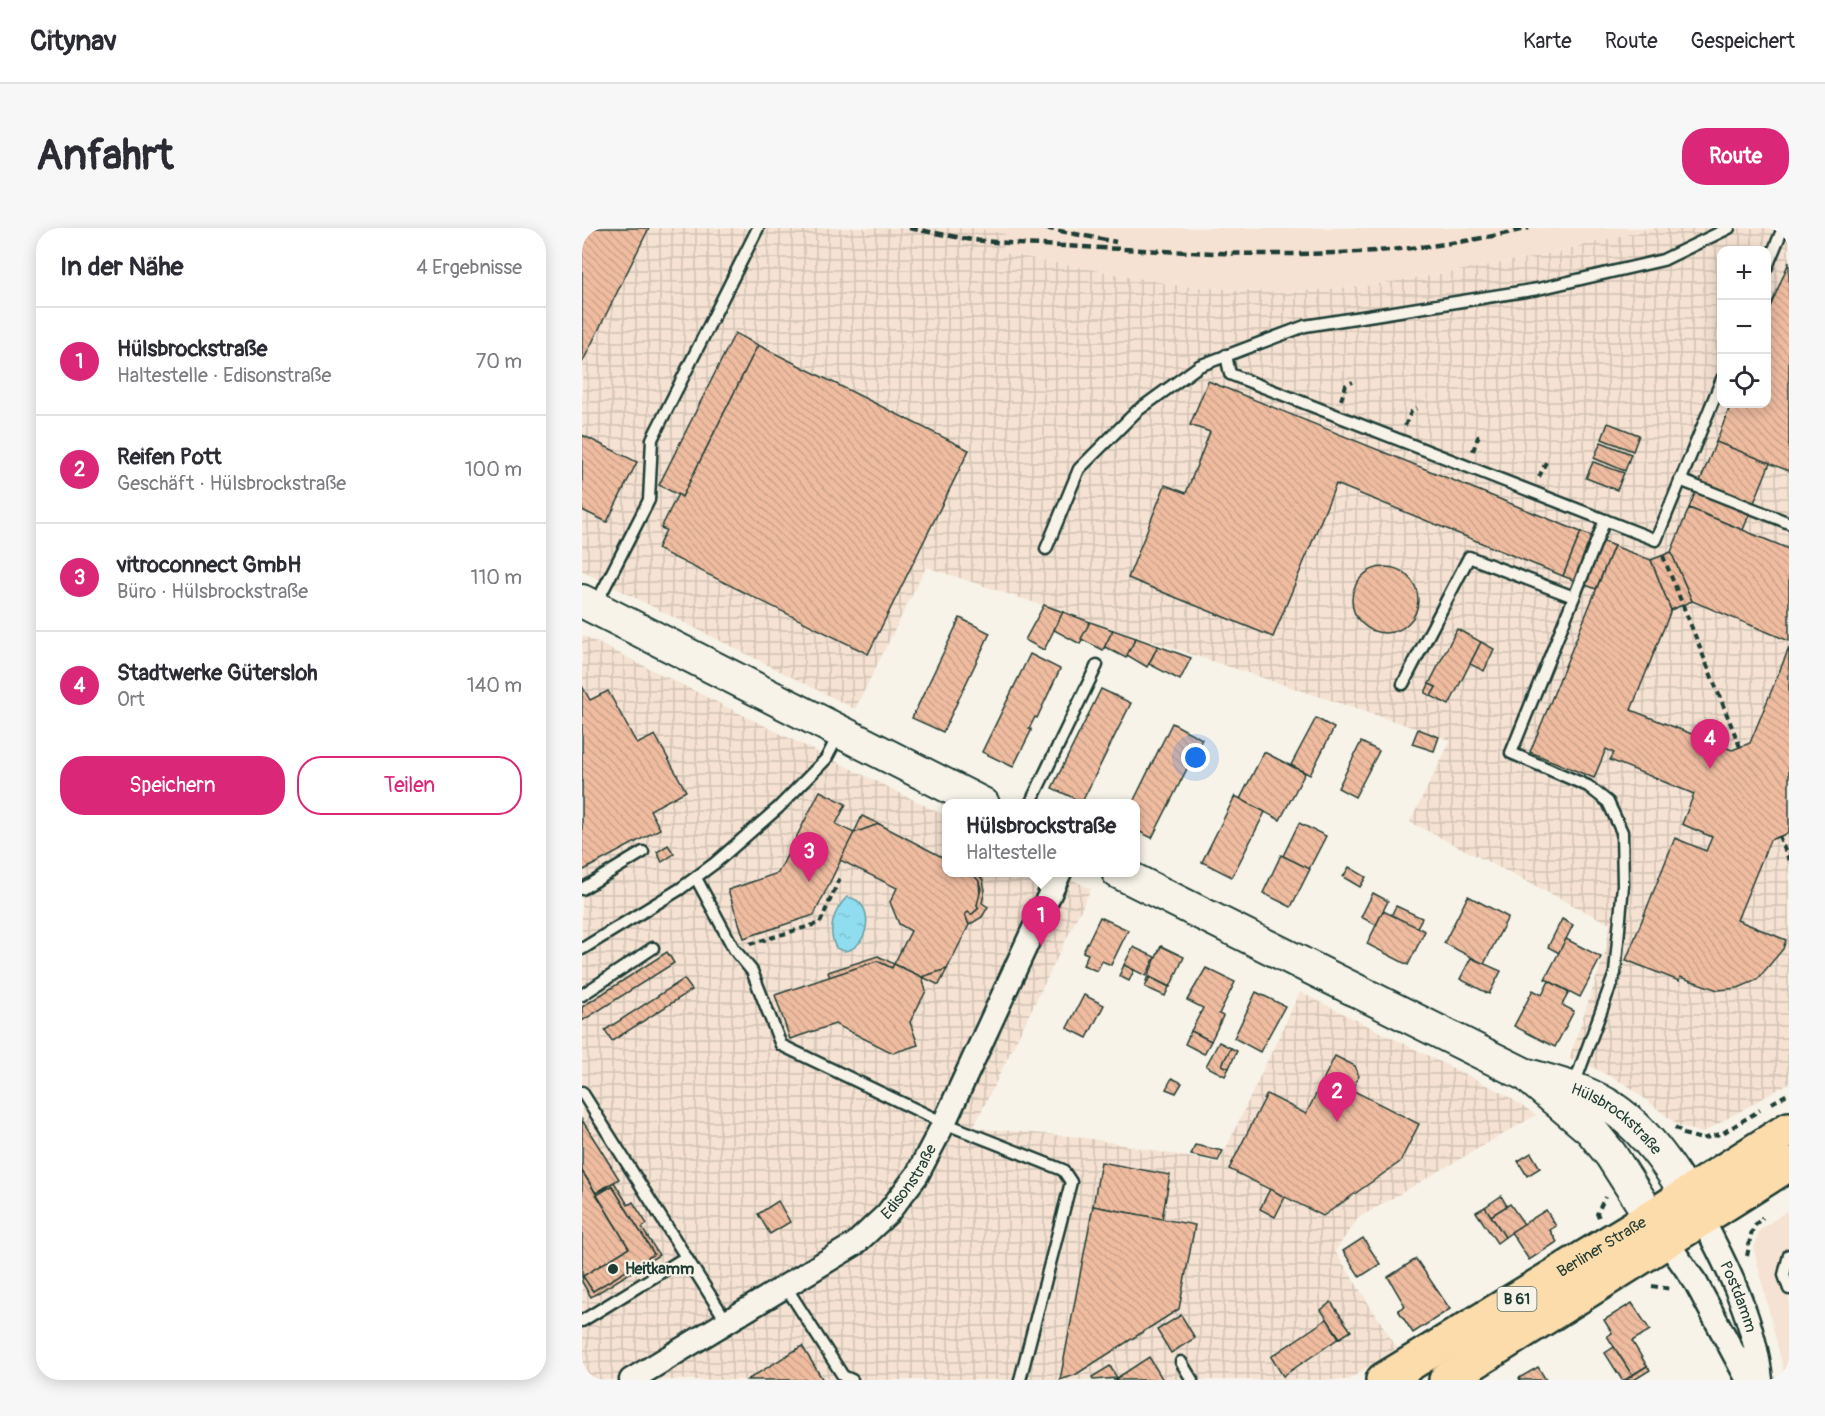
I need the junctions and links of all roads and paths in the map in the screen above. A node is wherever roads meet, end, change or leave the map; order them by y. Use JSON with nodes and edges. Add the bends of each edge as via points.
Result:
{"nodes":[{"id":1,"x":758,"y":228,"type":"edge"},
{"id":2,"x":1730,"y":228,"type":"edge"},
{"id":3,"x":1783,"y":228,"type":"edge"},
{"id":4,"x":1771,"y":259,"type":"edge"},
{"id":5,"x":1226,"y":355,"type":"junction"},
{"id":6,"x":1717,"y":391,"type":"edge"},
{"id":7,"x":1680,"y":480,"type":"junction"},
{"id":8,"x":1605,"y":520,"type":"junction"},
{"id":9,"x":1789,"y":523,"type":"edge"},
{"id":10,"x":1656,"y":540,"type":"junction"},
{"id":11,"x":1046,"y":549,"type":"dead end"},
{"id":12,"x":1574,"y":597,"type":"junction"},
{"id":13,"x":588,"y":604,"type":"edge"},
{"id":14,"x":1097,"y":665,"type":"dead end"},
{"id":15,"x":1403,"y":684,"type":"dead end"},
{"id":16,"x":840,"y":731,"type":"junction"},
{"id":17,"x":1740,"y":747,"type":"dead end"},
{"id":18,"x":973,"y":799,"type":"edge"},
{"id":19,"x":1032,"y":799,"type":"edge"},
{"id":20,"x":1779,"y":836,"type":"dead end"},
{"id":21,"x":643,"y":852,"type":"dead end"},
{"id":22,"x":1789,"y":860,"type":"edge"},
{"id":23,"x":841,"y":875,"type":"dead end"},
{"id":24,"x":1058,"y":877,"type":"edge"},
{"id":25,"x":1126,"y":877,"type":"edge"},
{"id":26,"x":696,"y":878,"type":"junction"},
{"id":27,"x":582,"y":889,"type":"edge"},
{"id":28,"x":653,"y":948,"type":"dead end"},
{"id":29,"x":582,"y":949,"type":"edge"},
{"id":30,"x":734,"y":949,"type":"junction"},
{"id":31,"x":582,"y":995,"type":"edge"},
{"id":32,"x":582,"y":1092,"type":"edge"},
{"id":33,"x":1789,"y":1093,"type":"edge"},
{"id":34,"x":1569,"y":1098,"type":"junction"},
{"id":35,"x":944,"y":1123,"type":"junction"},
{"id":36,"x":1789,"y":1130,"type":"edge"},
{"id":37,"x":1680,"y":1136,"type":"dead end"},
{"id":38,"x":1789,"y":1164,"type":"edge"},
{"id":39,"x":1606,"y":1187,"type":"dead end"},
{"id":40,"x":1694,"y":1206,"type":"junction"},
{"id":41,"x":1771,"y":1210,"type":"dead end"},
{"id":42,"x":1601,"y":1220,"type":"dead end"},
{"id":43,"x":1659,"y":1230,"type":"junction"},
{"id":44,"x":1789,"y":1255,"type":"edge"},
{"id":45,"x":686,"y":1257,"type":"junction"},
{"id":46,"x":1744,"y":1257,"type":"dead end"},
{"id":47,"x":1648,"y":1286,"type":"dead end"},
{"id":48,"x":786,"y":1287,"type":"junction"},
{"id":49,"x":1789,"y":1289,"type":"edge"},
{"id":50,"x":1680,"y":1292,"type":"dead end"},
{"id":51,"x":582,"y":1321,"type":"edge"},
{"id":52,"x":727,"y":1322,"type":"junction"},
{"id":53,"x":1181,"y":1362,"type":"dead end"},
{"id":54,"x":631,"y":1380,"type":"edge"},
{"id":55,"x":852,"y":1380,"type":"edge"},
{"id":56,"x":1020,"y":1380,"type":"edge"},
{"id":57,"x":1192,"y":1380,"type":"edge"},
{"id":58,"x":1383,"y":1380,"type":"edge"},
{"id":59,"x":1446,"y":1380,"type":"edge"},
{"id":60,"x":1748,"y":1380,"type":"edge"},
{"id":61,"x":1761,"y":1380,"type":"edge"}],
"edges":[{"from":1,"to":13,"type":"lane","via":[[652,439],[649,500]]},
{"from":2,"to":5,"type":"lane","via":[[1663,260],[1538,289],[1305,326]]},
{"from":3,"to":4,"type":"lane"},
{"from":5,"to":8,"type":"lane","via":[[1230,374]]},
{"from":5,"to":11,"type":"lane","via":[[1199,366],[1137,411],[1079,469]]},
{"from":6,"to":7,"type":"lane"},
{"from":7,"to":9,"type":"lane"},
{"from":7,"to":10,"type":"lane"},
{"from":8,"to":10,"type":"lane"},
{"from":8,"to":12,"type":"lane"},
{"from":10,"to":17,"type":"path"},
{"from":12,"to":15,"type":"lane","via":[[1469,557]]},
{"from":12,"to":34,"type":"lane","via":[[1511,753],[1588,786],[1608,802],[1622,832],[1623,885],[1615,974]]},
{"from":13,"to":16,"type":"street"},
{"from":14,"to":19,"type":"lane"},
{"from":16,"to":18,"type":"street"},
{"from":16,"to":26,"type":"lane","via":[[826,759],[778,808]]},
{"from":20,"to":22,"type":"path"},
{"from":21,"to":27,"type":"lane"},
{"from":23,"to":30,"type":"path","via":[[820,922]]},
{"from":24,"to":35,"type":"street","name":"Edisonstraße"},
{"from":25,"to":34,"type":"street","name":"Hülsbrockstraße"},
{"from":26,"to":29,"type":"lane"},
{"from":26,"to":30,"type":"lane"},
{"from":28,"to":31,"type":"lane"},
{"from":30,"to":35,"type":"lane","via":[[752,971],[781,1045]]},
{"from":32,"to":45,"type":"lane"},
{"from":33,"to":37,"type":"path","via":[[1723,1132],[1702,1139],[1684,1133]]},
{"from":34,"to":40,"type":"street","name":"Hülsbrockstraße","via":[[1608,1104],[1640,1131]]},
{"from":34,"to":43,"type":"street","name":"Hülsbrockstraße"},
{"from":35,"to":48,"type":"street","name":"Edisonstraße","via":[[917,1175],[887,1214],[855,1244]]},
{"from":35,"to":56,"type":"lane","via":[[1063,1170],[1071,1182]]},
{"from":36,"to":40,"type":"main road","name":"Berliner Straße","number":"B 61"},
{"from":38,"to":40,"type":"main road","name":"Berliner Straße","number":"B 61"},
{"from":39,"to":42,"type":"path","via":[[1597,1214]]},
{"from":40,"to":43,"type":"main road","name":"Berliner Straße","number":"B 61"},
{"from":40,"to":61,"type":"street","name":"Postdamm","via":[[1733,1279]]},
{"from":41,"to":46,"type":"path","via":[[1753,1225],[1749,1255]]},
{"from":43,"to":58,"type":"main road","name":"Berliner Straße","number":"B 61"},
{"from":43,"to":59,"type":"main road","name":"Berliner Straße","number":"B 61"},
{"from":43,"to":60,"type":"street","name":"Postdamm","via":[[1696,1283]]},
{"from":44,"to":49,"type":"lane","via":[[1784,1275]]},
{"from":45,"to":51,"type":"lane"},
{"from":45,"to":52,"type":"lane"},
{"from":47,"to":50,"type":"path"},
{"from":48,"to":52,"type":"street","name":"Edisonstraße"},
{"from":48,"to":55,"type":"lane","via":[[843,1376]]},
{"from":52,"to":54,"type":"street","name":"Edisonstraße"},
{"from":53,"to":57,"type":"lane"}]}
